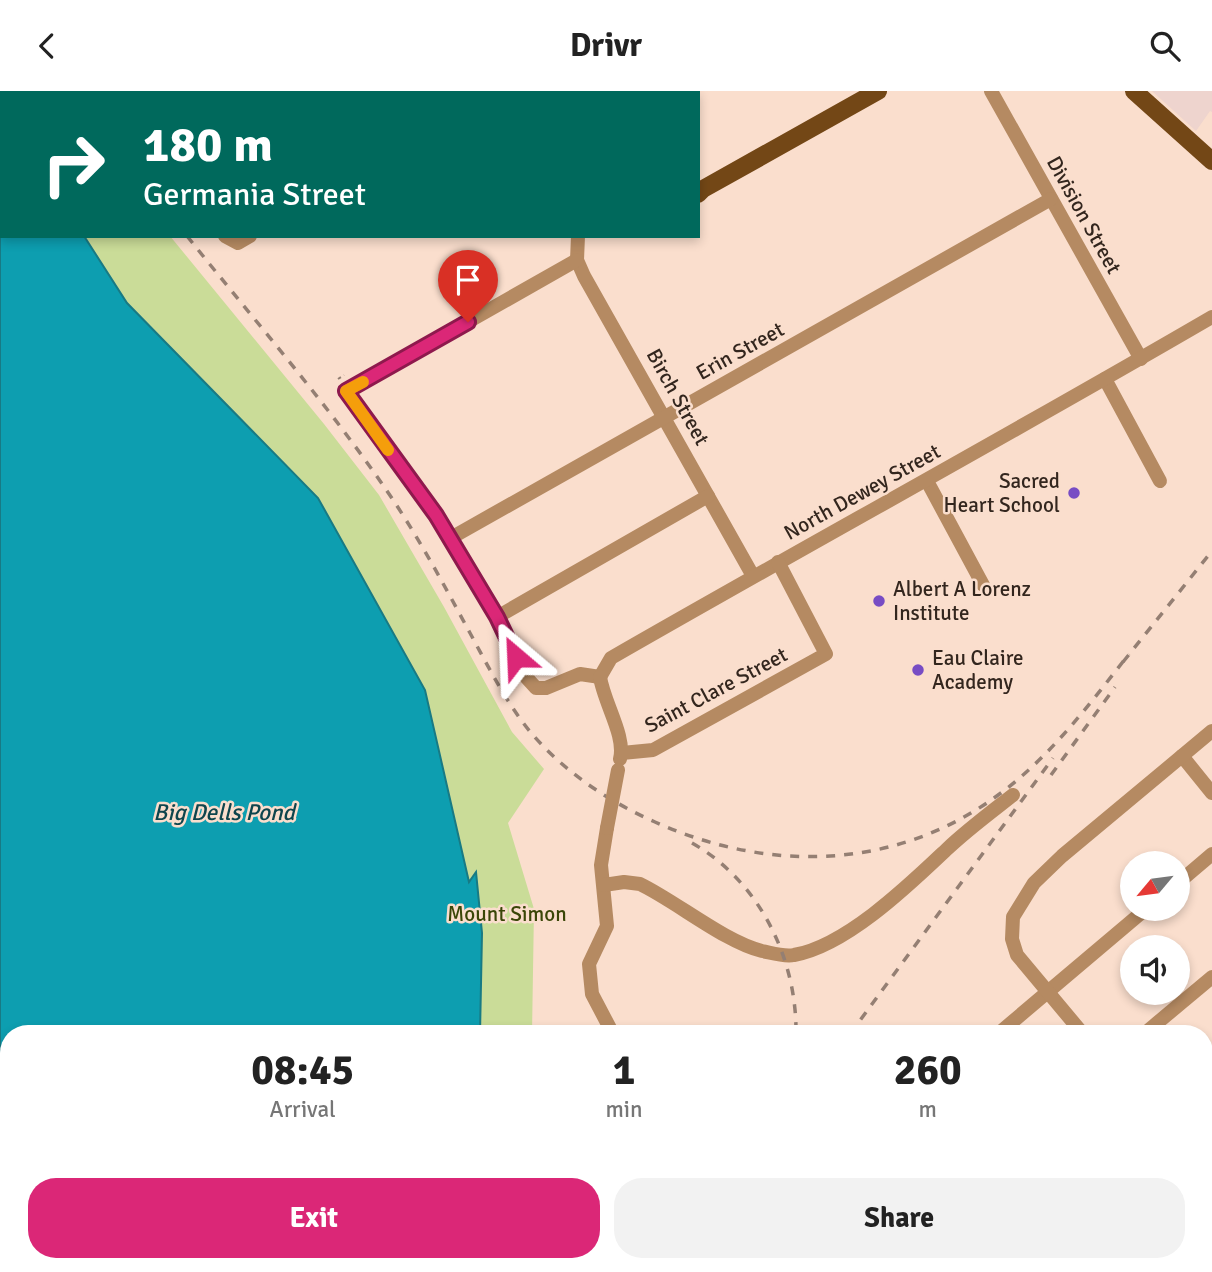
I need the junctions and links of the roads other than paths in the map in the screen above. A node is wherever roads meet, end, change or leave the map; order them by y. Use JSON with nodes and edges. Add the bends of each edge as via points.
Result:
{"nodes":[{"id":1,"x":878,"y":91,"type":"edge"},
{"id":2,"x":991,"y":91,"type":"edge"},
{"id":3,"x":1134,"y":91,"type":"edge"},
{"id":4,"x":1152,"y":91,"type":"edge"},
{"id":5,"x":1212,"y":145,"type":"edge"},
{"id":6,"x":1212,"y":161,"type":"edge"},
{"id":7,"x":700,"y":191,"type":"edge"},
{"id":8,"x":1051,"y":199,"type":"junction"},
{"id":9,"x":578,"y":238,"type":"edge"},
{"id":10,"x":577,"y":260,"type":"junction"},
{"id":11,"x":1212,"y":317,"type":"edge"},
{"id":12,"x":1141,"y":359,"type":"junction"},
{"id":13,"x":1105,"y":379,"type":"junction"},
{"id":14,"x":664,"y":418,"type":"junction"},
{"id":15,"x":926,"y":481,"type":"junction"},
{"id":16,"x":1160,"y":481,"type":"dead end"},
{"id":17,"x":708,"y":496,"type":"junction"},
{"id":18,"x":449,"y":539,"type":"junction"},
{"id":19,"x":778,"y":562,"type":"junction"},
{"id":20,"x":753,"y":576,"type":"junction"},
{"id":21,"x":983,"y":585,"type":"dead end"},
{"id":22,"x":497,"y":617,"type":"junction"},
{"id":23,"x":600,"y":677,"type":"junction"},
{"id":24,"x":1212,"y":731,"type":"edge"},
{"id":25,"x":622,"y":753,"type":"junction"},
{"id":26,"x":1182,"y":756,"type":"junction"},
{"id":27,"x":1212,"y":793,"type":"edge"},
{"id":28,"x":1013,"y":795,"type":"dead end"},
{"id":29,"x":1212,"y":854,"type":"edge"},
{"id":30,"x":1190,"y":873,"type":"edge"},
{"id":31,"x":604,"y":885,"type":"junction"},
{"id":32,"x":1131,"y":921,"type":"edge"},
{"id":33,"x":1212,"y":977,"type":"edge"},
{"id":34,"x":1048,"y":990,"type":"junction"},
{"id":35,"x":608,"y":1025,"type":"edge"},
{"id":36,"x":1008,"y":1025,"type":"edge"},
{"id":37,"x":1076,"y":1025,"type":"edge"},
{"id":38,"x":1155,"y":1025,"type":"edge"}],
"edges":[{"from":1,"to":7,"type":"main road"},
{"from":2,"to":8,"type":"street","name":"Division Street"},
{"from":3,"to":6,"type":"main road"},
{"from":4,"to":5,"type":"main road"},
{"from":8,"to":12,"type":"street","name":"Division Street"},
{"from":8,"to":14,"type":"street","name":"Erin Street"},
{"from":9,"to":10,"type":"street","name":"Birch Street"},
{"from":10,"to":14,"type":"street","name":"Birch Street"},
{"from":10,"to":18,"type":"street","via":[[342,385]]},
{"from":11,"to":12,"type":"street","name":"North Dewey Street"},
{"from":12,"to":13,"type":"street","name":"North Dewey Street"},
{"from":13,"to":15,"type":"street","name":"North Dewey Street"},
{"from":13,"to":16,"type":"street"},
{"from":14,"to":17,"type":"street","name":"Birch Street"},
{"from":14,"to":18,"type":"street","name":"Erin Street"},
{"from":15,"to":19,"type":"street","name":"North Dewey Street"},
{"from":15,"to":21,"type":"street"},
{"from":17,"to":20,"type":"street","name":"Birch Street"},
{"from":17,"to":22,"type":"street"},
{"from":18,"to":22,"type":"street"},
{"from":19,"to":20,"type":"street","name":"North Dewey Street"},
{"from":19,"to":25,"type":"street","name":"Saint Clare Street","via":[[826,654],[653,750]]},
{"from":20,"to":23,"type":"street","name":"North Dewey Street","via":[[611,658]]},
{"from":22,"to":23,"type":"street","via":[[536,688],[580,674]]},
{"from":23,"to":25,"type":"street"},
{"from":24,"to":26,"type":"street"},
{"from":25,"to":31,"type":"street","bridge":true,"via":[[601,865]]},
{"from":26,"to":27,"type":"street"},
{"from":26,"to":34,"type":"street","via":[[1062,856],[1034,883],[1013,917],[1017,955]]},
{"from":28,"to":31,"type":"street","via":[[883,907],[832,939],[793,955],[760,950],[736,940],[640,884]]},
{"from":29,"to":30,"type":"street"},
{"from":31,"to":35,"type":"street","via":[[607,926],[589,964],[592,993]]},
{"from":32,"to":34,"type":"street"},
{"from":33,"to":38,"type":"street"},
{"from":34,"to":36,"type":"street"},
{"from":34,"to":37,"type":"street"}]}
